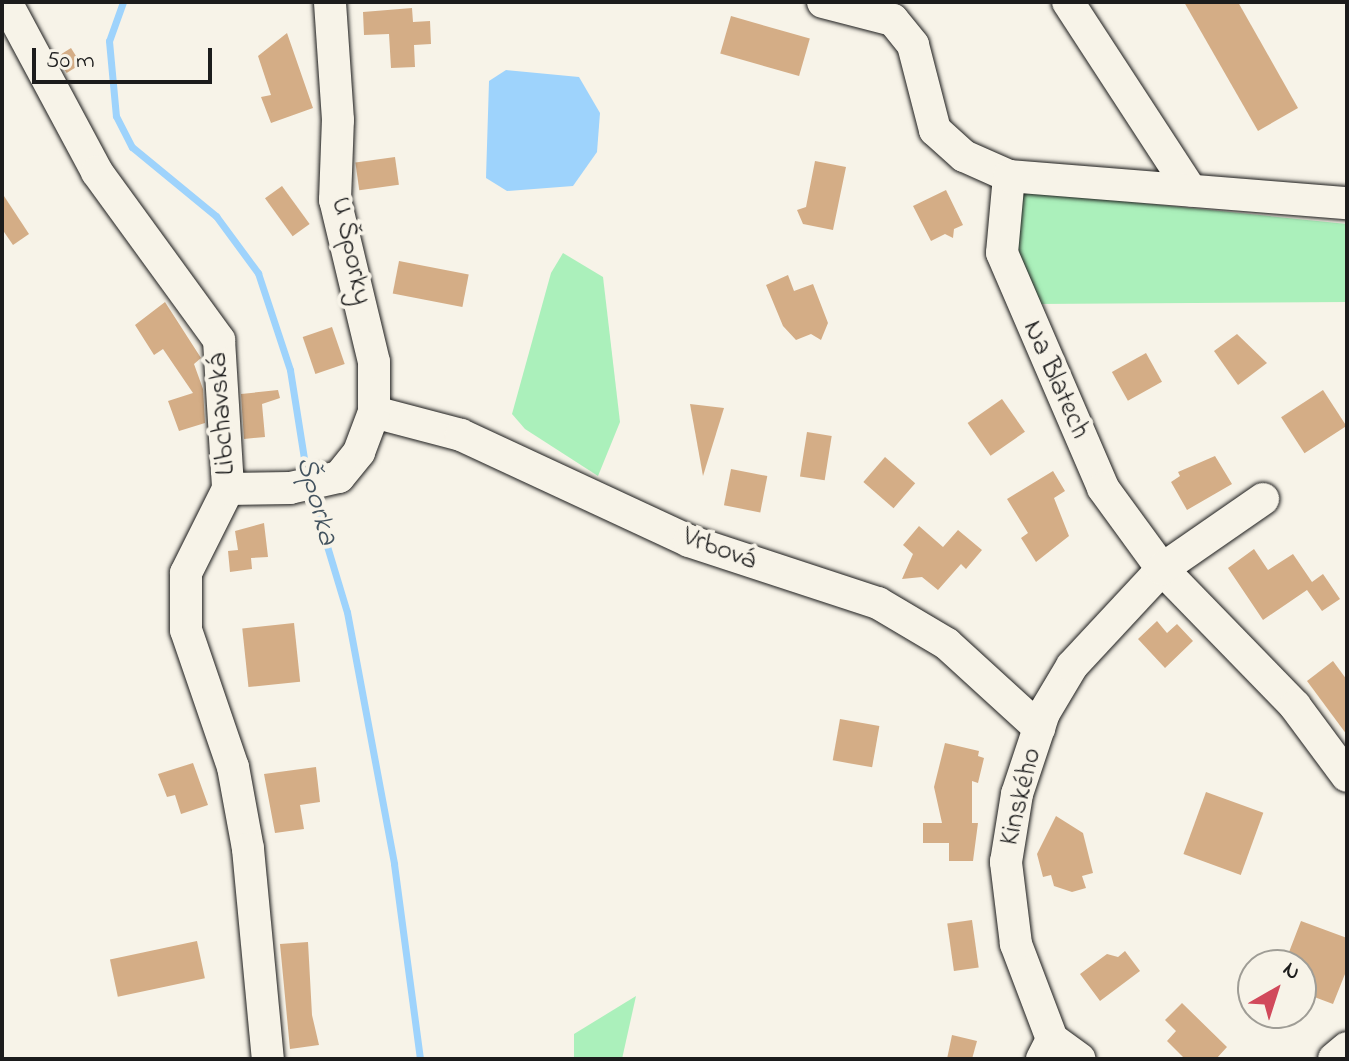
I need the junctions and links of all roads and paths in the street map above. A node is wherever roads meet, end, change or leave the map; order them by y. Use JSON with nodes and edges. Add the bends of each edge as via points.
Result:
{"nodes":[{"id":1,"x":6,"y":2,"type":"edge"},
{"id":2,"x":330,"y":2,"type":"edge"},
{"id":3,"x":823,"y":2,"type":"edge"},
{"id":4,"x":1068,"y":2,"type":"edge"},
{"id":5,"x":1006,"y":186,"type":"junction"},
{"id":6,"x":1191,"y":191,"type":"junction"},
{"id":7,"x":1347,"y":203,"type":"edge"},
{"id":8,"x":374,"y":412,"type":"junction"},
{"id":9,"x":228,"y":489,"type":"junction"},
{"id":10,"x":1263,"y":499,"type":"dead end"},
{"id":11,"x":1162,"y":569,"type":"junction"},
{"id":12,"x":1039,"y":728,"type":"junction"},
{"id":13,"x":1347,"y":776,"type":"edge"},
{"id":14,"x":1347,"y":1048,"type":"edge"},
{"id":15,"x":1047,"y":1049,"type":"edge"},
{"id":16,"x":268,"y":1059,"type":"edge"},
{"id":17,"x":1080,"y":1059,"type":"edge"},
{"id":18,"x":1334,"y":1059,"type":"edge"}],
"edges":[{"from":1,"to":9,"type":"street","name":"Libchavská","via":[[97,172],[219,340]]},
{"from":2,"to":8,"type":"street","name":"U Šporky","via":[[338,120],[335,200],[374,362]]},
{"from":3,"to":5,"type":"street","via":[[893,20],[913,45],[935,130]]},
{"from":4,"to":6,"type":"street"},
{"from":5,"to":6,"type":"street"},
{"from":5,"to":11,"type":"street","name":"Na Blatech","via":[[1002,253],[1025,314],[1103,488]]},
{"from":6,"to":7,"type":"street"},
{"from":8,"to":9,"type":"street","name":"U Šporky","via":[[359,452],[327,483]]},
{"from":8,"to":12,"type":"street","name":"Vrbová","via":[[461,435],[689,541],[878,603],[947,644]]},
{"from":9,"to":16,"type":"street","name":"Libchavská","via":[[186,573],[186,630],[233,767],[248,849]]},
{"from":10,"to":11,"type":"street","name":"Kinského"},
{"from":11,"to":12,"type":"street","name":"Kinského","via":[[1072,666]]},
{"from":11,"to":13,"type":"street","name":"Na Blatech","via":[[1295,706]]},
{"from":12,"to":15,"type":"street","name":"Kinského","via":[[1017,794],[1006,862],[1016,944]]},
{"from":14,"to":18,"type":"street"},
{"from":15,"to":17,"type":"street"}]}
